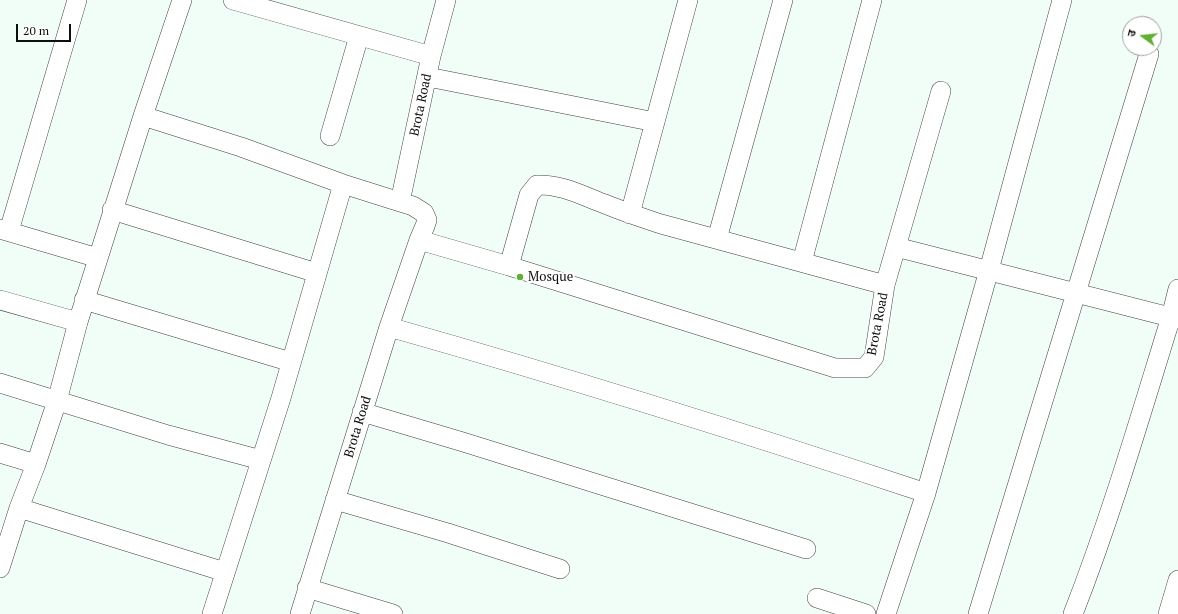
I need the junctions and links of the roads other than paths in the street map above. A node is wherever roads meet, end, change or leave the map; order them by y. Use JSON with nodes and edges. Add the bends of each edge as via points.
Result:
{"nodes":[{"id":1,"x":77,"y":0,"type":"edge"},
{"id":2,"x":182,"y":0,"type":"edge"},
{"id":3,"x":233,"y":0,"type":"edge"},
{"id":4,"x":446,"y":0,"type":"edge"},
{"id":5,"x":688,"y":0,"type":"edge"},
{"id":6,"x":783,"y":0,"type":"edge"},
{"id":7,"x":872,"y":0,"type":"edge"},
{"id":8,"x":1062,"y":0,"type":"edge"},
{"id":9,"x":359,"y":36,"type":"junction"},
{"id":10,"x":431,"y":56,"type":"junction"},
{"id":11,"x":1149,"y":56,"type":"edge"},
{"id":12,"x":428,"y":76,"type":"junction"},
{"id":13,"x":941,"y":91,"type":"dead end"},
{"id":14,"x":143,"y":116,"type":"junction"},
{"id":15,"x":655,"y":122,"type":"junction"},
{"id":16,"x":330,"y":136,"type":"dead end"},
{"id":17,"x":343,"y":184,"type":"junction"},
{"id":18,"x":400,"y":202,"type":"junction"},
{"id":19,"x":112,"y":210,"type":"junction"},
{"id":20,"x":630,"y":214,"type":"junction"},
{"id":21,"x":4,"y":230,"type":"edge"},
{"id":22,"x":718,"y":239,"type":"junction"},
{"id":23,"x":418,"y":240,"type":"junction"},
{"id":24,"x":896,"y":247,"type":"junction"},
{"id":25,"x":98,"y":258,"type":"junction"},
{"id":26,"x":802,"y":262,"type":"junction"},
{"id":27,"x":509,"y":266,"type":"junction"},
{"id":28,"x":989,"y":270,"type":"junction"},
{"id":29,"x":317,"y":273,"type":"junction"},
{"id":30,"x":886,"y":285,"type":"junction"},
{"id":31,"x":1178,"y":289,"type":"edge"},
{"id":32,"x":1076,"y":293,"type":"junction"},
{"id":33,"x":0,"y":300,"type":"edge"},
{"id":34,"x":84,"y":300,"type":"junction"},
{"id":35,"x":1174,"y":318,"type":"edge"},
{"id":36,"x":78,"y":322,"type":"junction"},
{"id":37,"x":389,"y":326,"type":"junction"},
{"id":38,"x":291,"y":362,"type":"junction"},
{"id":39,"x":0,"y":383,"type":"edge"},
{"id":40,"x":57,"y":401,"type":"junction"},
{"id":41,"x":362,"y":412,"type":"junction"},
{"id":42,"x":0,"y":453,"type":"edge"},
{"id":43,"x":261,"y":460,"type":"junction"},
{"id":44,"x":36,"y":464,"type":"junction"},
{"id":45,"x":926,"y":493,"type":"junction"},
{"id":46,"x":335,"y":500,"type":"junction"},
{"id":47,"x":19,"y":508,"type":"junction"},
{"id":48,"x":806,"y":549,"type":"dead end"},
{"id":49,"x":0,"y":568,"type":"edge"},
{"id":50,"x":560,"y":569,"type":"dead end"},
{"id":51,"x":225,"y":572,"type":"junction"},
{"id":52,"x":1178,"y":580,"type":"edge"},
{"id":53,"x":307,"y":588,"type":"junction"},
{"id":54,"x":817,"y":598,"type":"dead end"},
{"id":55,"x":212,"y":614,"type":"edge"},
{"id":56,"x":300,"y":614,"type":"edge"},
{"id":57,"x":393,"y":614,"type":"edge"},
{"id":58,"x":866,"y":614,"type":"edge"},
{"id":59,"x":886,"y":614,"type":"edge"},
{"id":60,"x":978,"y":614,"type":"edge"},
{"id":61,"x":1072,"y":614,"type":"edge"},
{"id":62,"x":1168,"y":614,"type":"edge"}],
"edges":[{"from":1,"to":21,"type":"street"},
{"from":2,"to":14,"type":"street"},
{"from":3,"to":9,"type":"street"},
{"from":4,"to":10,"type":"street","name":"Brota Road"},
{"from":5,"to":15,"type":"street"},
{"from":6,"to":22,"type":"street"},
{"from":7,"to":26,"type":"street"},
{"from":8,"to":28,"type":"street"},
{"from":9,"to":10,"type":"street"},
{"from":9,"to":16,"type":"street"},
{"from":10,"to":12,"type":"street","name":"Brota Road"},
{"from":11,"to":32,"type":"street"},
{"from":12,"to":15,"type":"street"},
{"from":12,"to":18,"type":"street","name":"Brota Road"},
{"from":13,"to":24,"type":"street"},
{"from":14,"to":17,"type":"street","via":[[241,147]]},
{"from":14,"to":19,"type":"street"},
{"from":15,"to":20,"type":"street"},
{"from":17,"to":18,"type":"street"},
{"from":17,"to":29,"type":"street"},
{"from":18,"to":23,"type":"street","name":"Brota Road","via":[[424,213],[425,226]]},
{"from":19,"to":25,"type":"street"},
{"from":19,"to":29,"type":"street"},
{"from":20,"to":22,"type":"street","name":"Brota Road"},
{"from":20,"to":27,"type":"street","name":"Brota Road","via":[[561,187],[537,185],[529,195]]},
{"from":21,"to":25,"type":"street"},
{"from":22,"to":26,"type":"street","name":"Brota Road"},
{"from":23,"to":27,"type":"street","name":"Brota Road"},
{"from":23,"to":37,"type":"street","name":"Brota Road"},
{"from":24,"to":28,"type":"street"},
{"from":24,"to":30,"type":"street"},
{"from":25,"to":34,"type":"street"},
{"from":26,"to":30,"type":"street","name":"Brota Road"},
{"from":27,"to":30,"type":"street","name":"Brota Road","via":[[835,368],[865,368],[874,357]]},
{"from":28,"to":32,"type":"street"},
{"from":28,"to":45,"type":"street"},
{"from":29,"to":38,"type":"street"},
{"from":31,"to":35,"type":"street"},
{"from":32,"to":35,"type":"street"},
{"from":32,"to":60,"type":"street"},
{"from":33,"to":36,"type":"street"},
{"from":34,"to":36,"type":"street"},
{"from":34,"to":38,"type":"street"},
{"from":35,"to":61,"type":"street","via":[[1110,511]]},
{"from":36,"to":40,"type":"street"},
{"from":37,"to":41,"type":"street","name":"Brota Road"},
{"from":37,"to":45,"type":"street","via":[[529,367]]},
{"from":38,"to":43,"type":"street"},
{"from":39,"to":40,"type":"street"},
{"from":40,"to":43,"type":"street"},
{"from":40,"to":44,"type":"street"},
{"from":41,"to":46,"type":"street","name":"Brota Road"},
{"from":41,"to":48,"type":"street"},
{"from":42,"to":44,"type":"street"},
{"from":43,"to":51,"type":"street"},
{"from":44,"to":47,"type":"street"},
{"from":45,"to":59,"type":"street"},
{"from":46,"to":50,"type":"street"},
{"from":46,"to":53,"type":"street","name":"Brota Road"},
{"from":47,"to":49,"type":"street"},
{"from":47,"to":51,"type":"street"},
{"from":51,"to":55,"type":"street"},
{"from":52,"to":62,"type":"street"},
{"from":53,"to":56,"type":"street","name":"Brota Road"},
{"from":53,"to":57,"type":"street"},
{"from":54,"to":58,"type":"street"}]}
